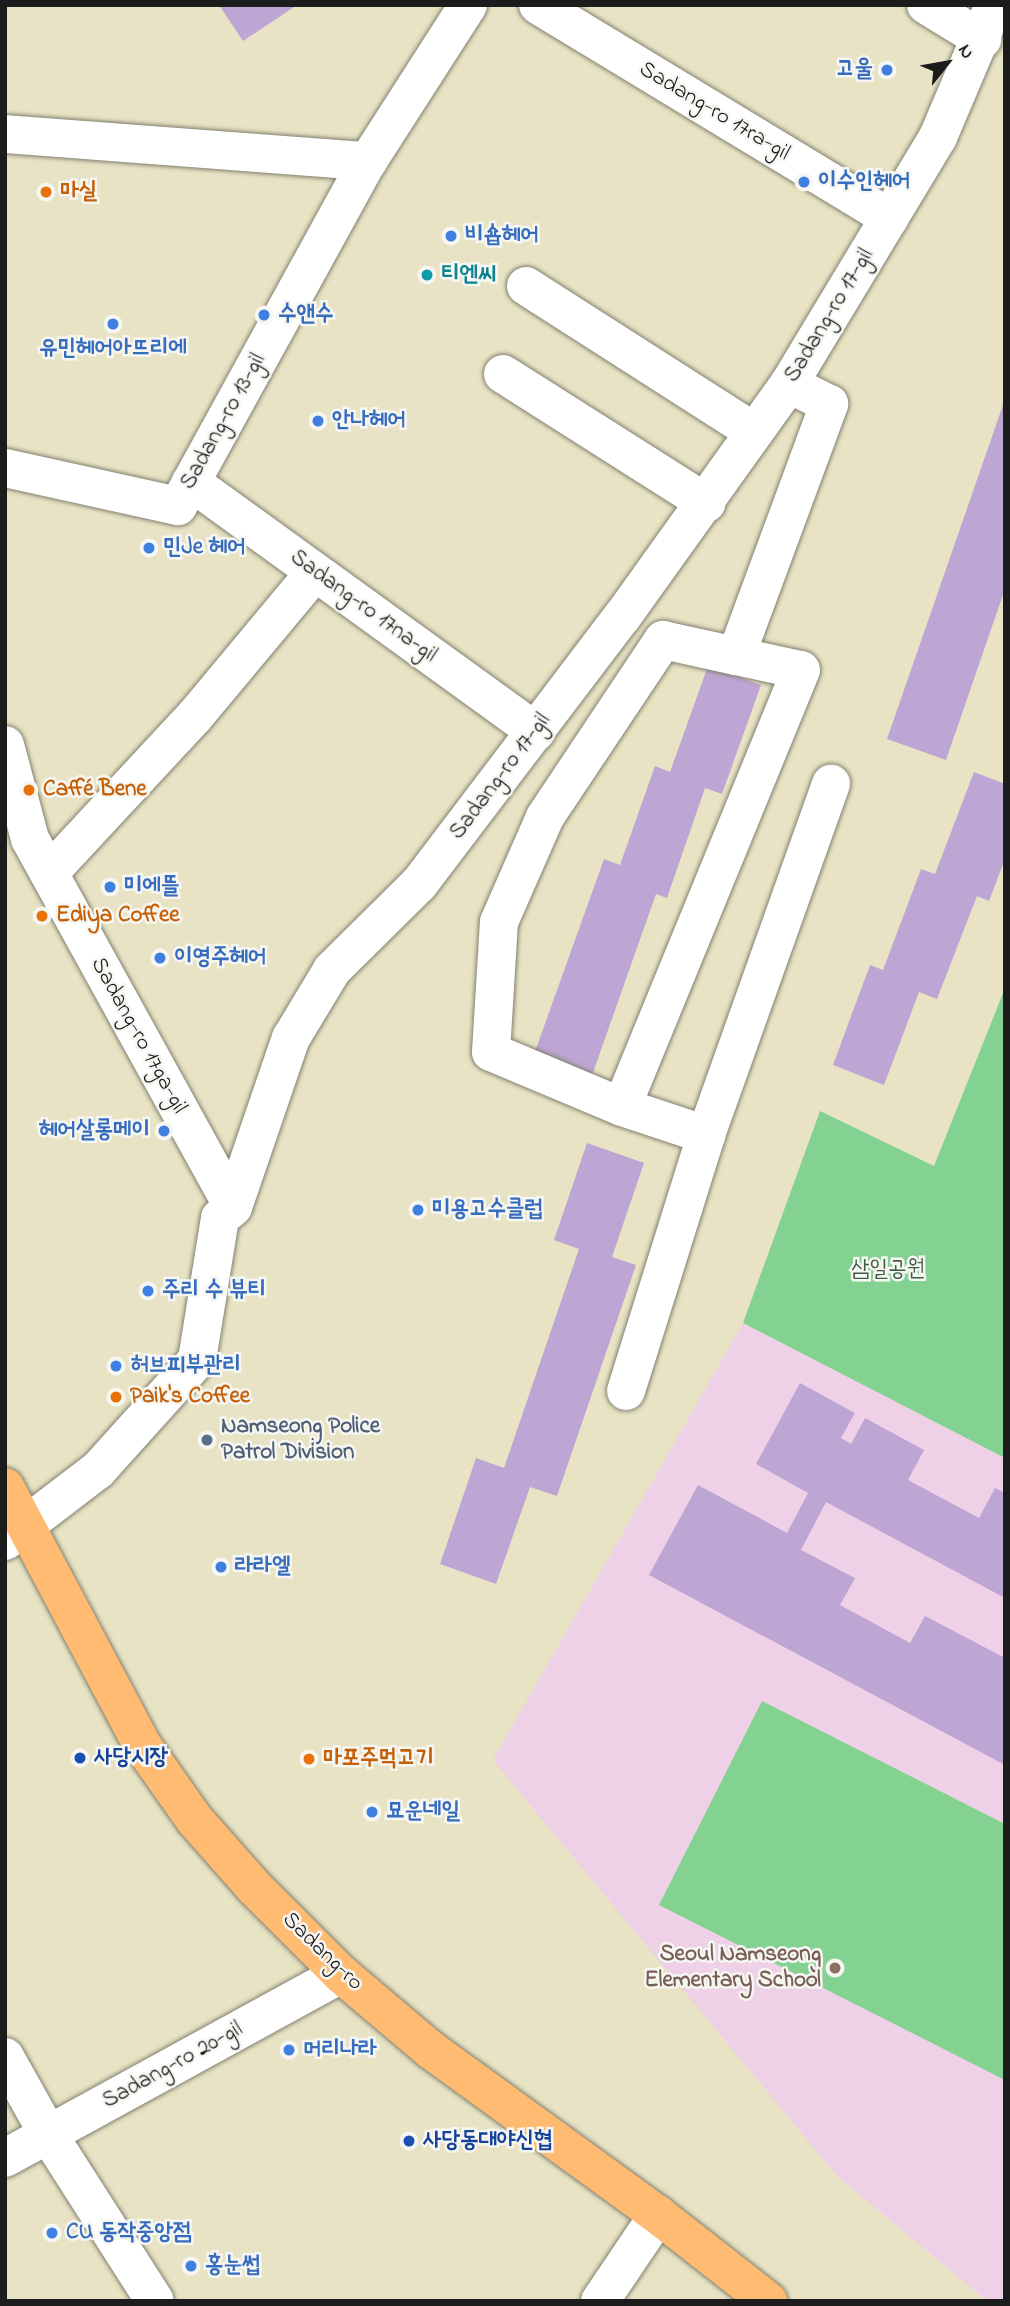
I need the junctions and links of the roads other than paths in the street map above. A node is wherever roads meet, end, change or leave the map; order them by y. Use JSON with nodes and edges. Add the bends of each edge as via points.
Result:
{"nodes":[{"id":1,"x":468,"y":5,"type":"edge"},
{"id":2,"x":538,"y":5,"type":"edge"},
{"id":3,"x":926,"y":5,"type":"edge"},
{"id":4,"x":988,"y":22,"type":"edge"},
{"id":5,"x":5,"y":134,"type":"edge"},
{"id":6,"x":368,"y":161,"type":"junction"},
{"id":7,"x":890,"y":218,"type":"junction"},
{"id":8,"x":526,"y":286,"type":"dead end"},
{"id":9,"x":503,"y":374,"type":"dead end"},
{"id":10,"x":789,"y":384,"type":"junction"},
{"id":11,"x":754,"y":432,"type":"junction"},
{"id":12,"x":5,"y":468,"type":"edge"},
{"id":13,"x":191,"y":482,"type":"junction"},
{"id":14,"x":706,"y":503,"type":"junction"},
{"id":15,"x":315,"y":572,"type":"junction"},
{"id":16,"x":736,"y":656,"type":"junction"},
{"id":17,"x":536,"y":732,"type":"junction"},
{"id":18,"x":5,"y":745,"type":"edge"},
{"id":19,"x":831,"y":784,"type":"dead end"},
{"id":20,"x":49,"y":873,"type":"junction"},
{"id":21,"x":622,"y":1107,"type":"junction"},
{"id":22,"x":706,"y":1135,"type":"junction"},
{"id":23,"x":233,"y":1207,"type":"junction"},
{"id":24,"x":626,"y":1391,"type":"dead end"},
{"id":25,"x":9,"y":1509,"type":"edge"},
{"id":26,"x":341,"y":1974,"type":"junction"},
{"id":27,"x":5,"y":2057,"type":"edge"},
{"id":28,"x":48,"y":2134,"type":"junction"},
{"id":29,"x":5,"y":2158,"type":"edge"},
{"id":30,"x":659,"y":2215,"type":"junction"},
{"id":31,"x":155,"y":2301,"type":"edge"},
{"id":32,"x":600,"y":2301,"type":"edge"},
{"id":33,"x":768,"y":2301,"type":"edge"}],
"edges":[{"from":1,"to":6,"type":"street","name":"Sadang-ro 13-gil"},
{"from":2,"to":7,"type":"street","name":"Sadang-ro 17ra-gil"},
{"from":3,"to":4,"type":"street"},
{"from":4,"to":7,"type":"street","name":"Sadang-ro 17-gil","via":[[938,137]]},
{"from":5,"to":6,"type":"street"},
{"from":6,"to":13,"type":"street","name":"Sadang-ro 13-gil"},
{"from":7,"to":10,"type":"street","name":"Sadang-ro 17-gil"},
{"from":8,"to":11,"type":"street"},
{"from":9,"to":14,"type":"street"},
{"from":10,"to":11,"type":"street","name":"Sadang-ro 17-gil"},
{"from":10,"to":16,"type":"street","via":[[829,404]]},
{"from":11,"to":14,"type":"street","name":"Sadang-ro 17-gil"},
{"from":12,"to":13,"type":"street","name":"Sadang-ro 13-gil","via":[[178,506]]},
{"from":13,"to":15,"type":"street","name":"Sadang-ro 17na-gil"},
{"from":14,"to":17,"type":"street","name":"Sadang-ro 17-gil"},
{"from":15,"to":17,"type":"street","name":"Sadang-ro 17na-gil"},
{"from":15,"to":20,"type":"street","via":[[195,716]]},
{"from":16,"to":21,"type":"street","via":[[801,670]]},
{"from":16,"to":21,"type":"street","via":[[663,640],[545,817],[499,922],[491,1052]]},
{"from":17,"to":23,"type":"street","name":"Sadang-ro 17-gil","via":[[419,884],[331,970],[291,1038]]},
{"from":18,"to":20,"type":"street","name":"Sadang-ro 17ga-gil","via":[[30,839]]},
{"from":19,"to":22,"type":"street"},
{"from":20,"to":23,"type":"street","name":"Sadang-ro 17ga-gil"},
{"from":21,"to":22,"type":"street"},
{"from":22,"to":24,"type":"street"},
{"from":23,"to":25,"type":"street","name":"Sadang-ro 17-gil","via":[[220,1218],[197,1360],[98,1470]]},
{"from":25,"to":26,"type":"main road","name":"Sadang-ro","via":[[142,1745],[194,1819]]},
{"from":26,"to":28,"type":"street","name":"Sadang-ro 20-gil"},
{"from":26,"to":30,"type":"main road","name":"Sadang-ro","via":[[431,2050]]},
{"from":27,"to":28,"type":"street"},
{"from":28,"to":29,"type":"street","name":"Sadang-ro 20-gil"},
{"from":28,"to":31,"type":"street"},
{"from":30,"to":32,"type":"street"},
{"from":30,"to":33,"type":"main road","name":"Sadang-ro"}]}
